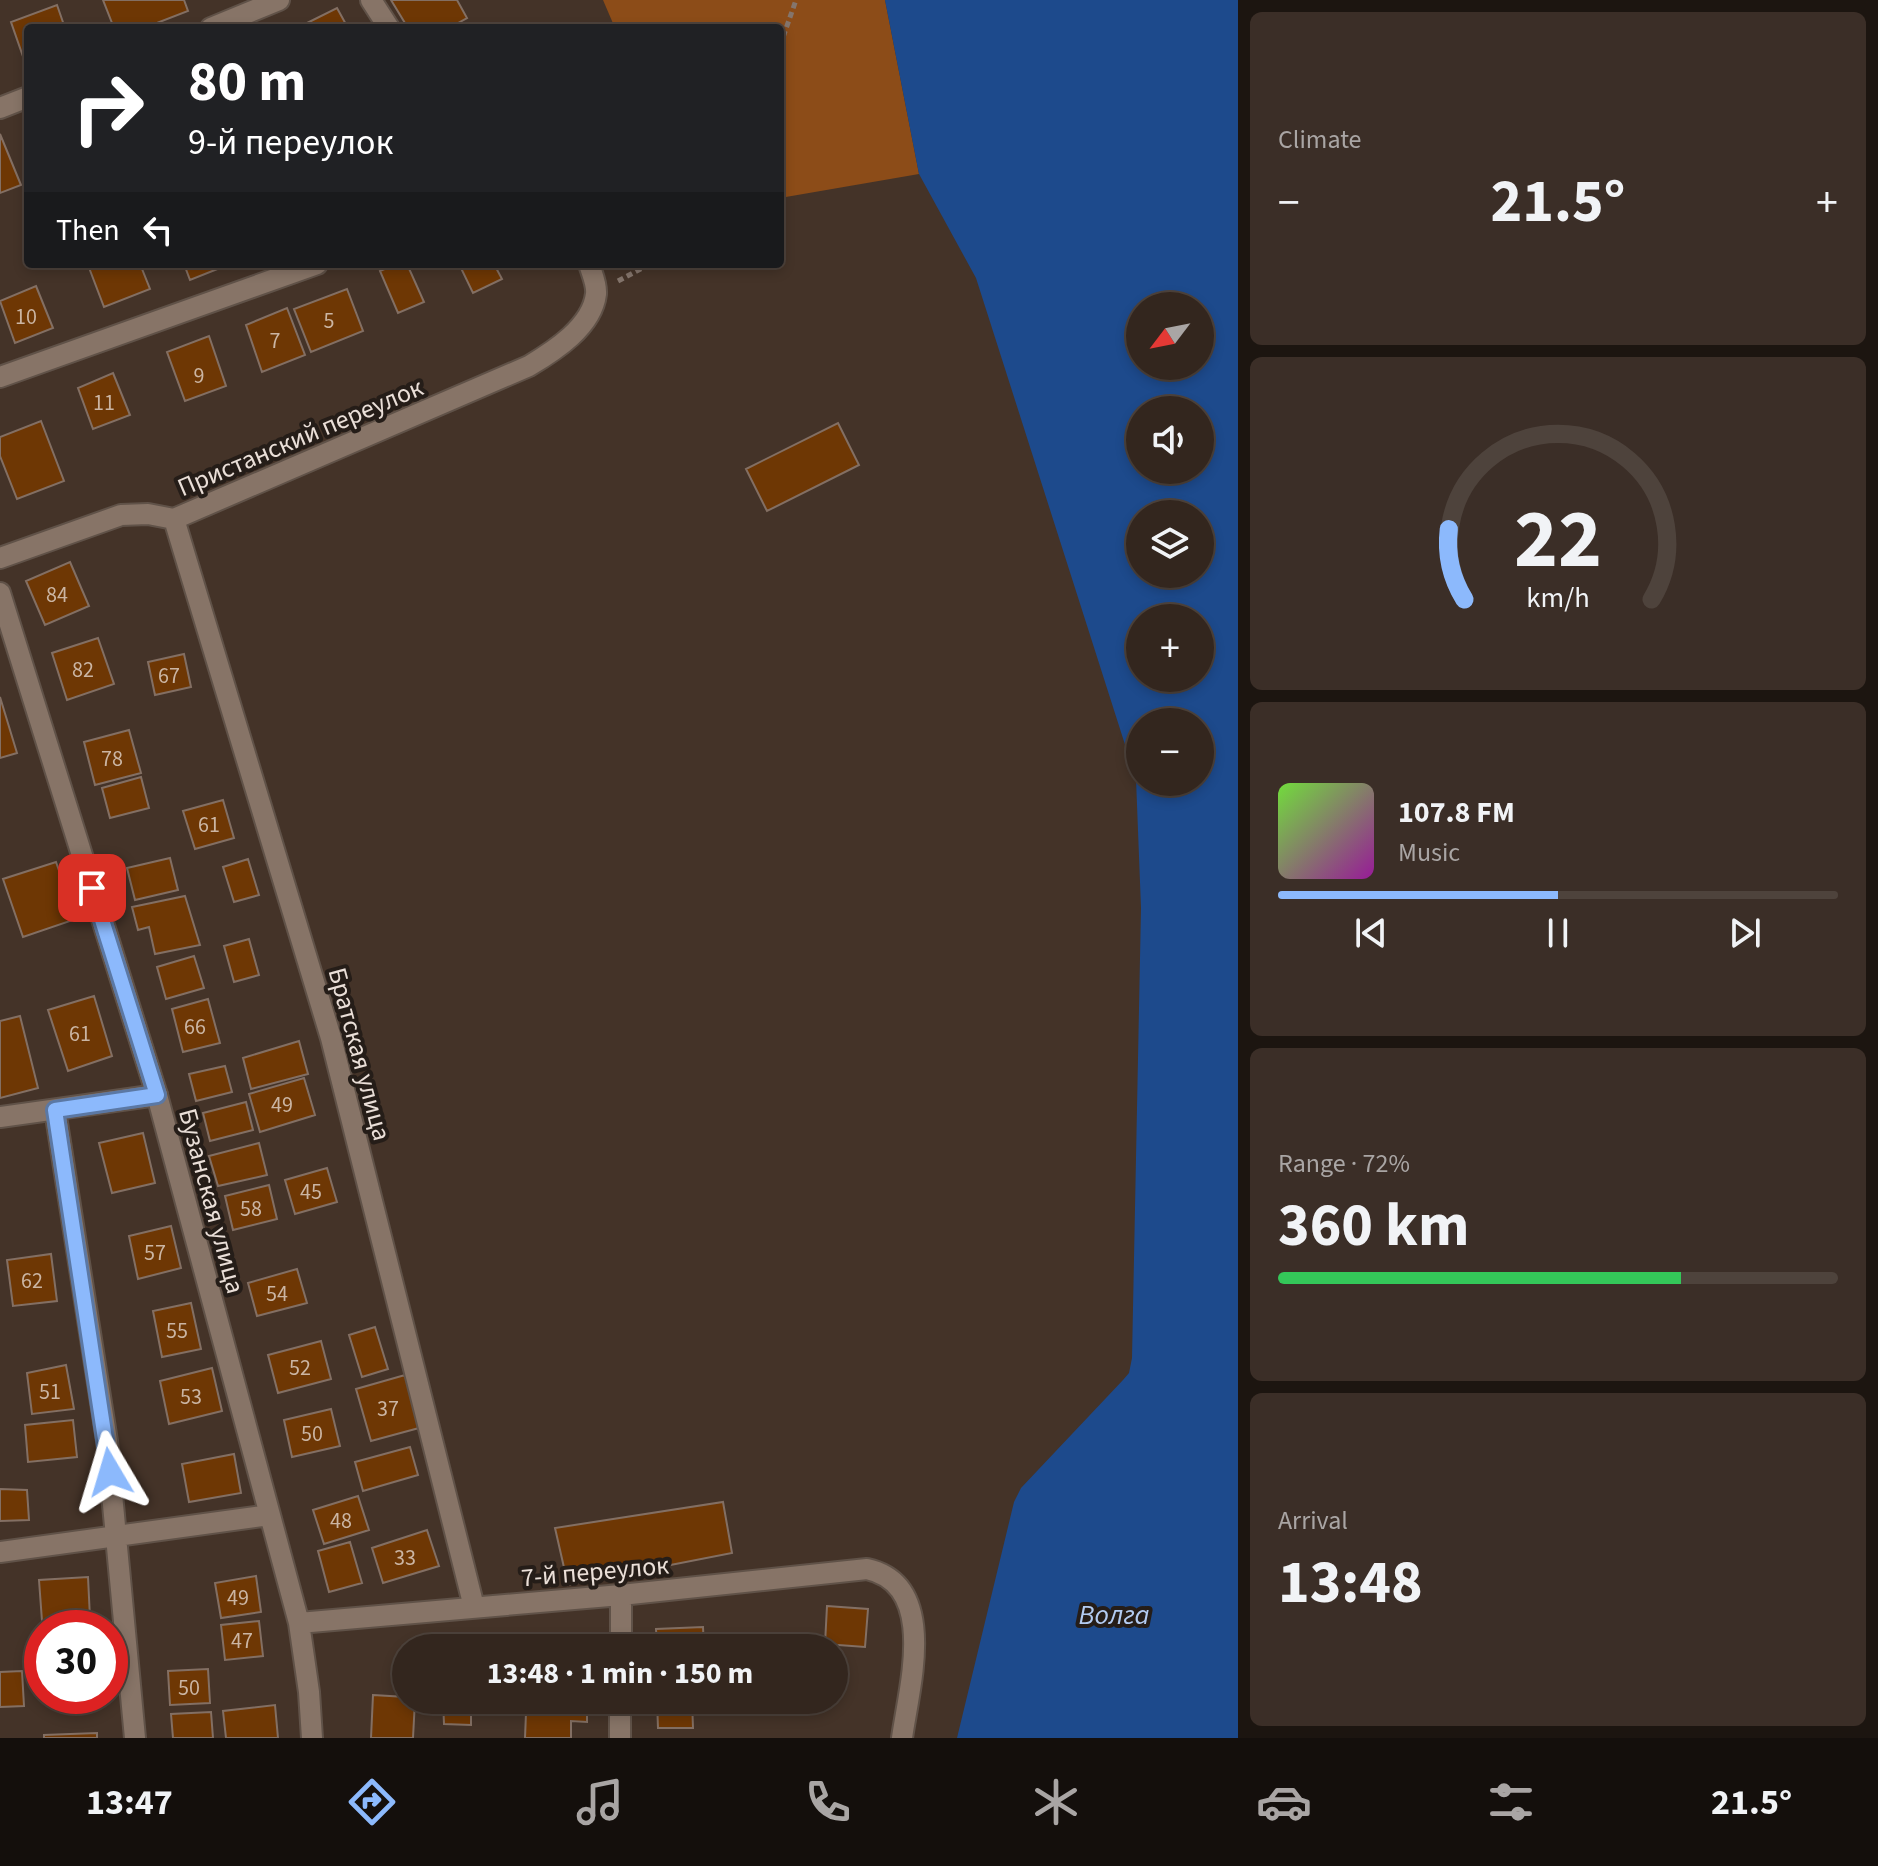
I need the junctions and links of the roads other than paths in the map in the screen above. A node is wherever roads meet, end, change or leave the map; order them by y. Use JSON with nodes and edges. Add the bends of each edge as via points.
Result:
{"nodes":[{"id":1,"x":279,"y":0,"type":"edge"},
{"id":2,"x":371,"y":0,"type":"edge"},
{"id":3,"x":221,"y":24,"type":"edge"},
{"id":4,"x":386,"y":24,"type":"edge"},
{"id":5,"x":24,"y":99,"type":"edge"},
{"id":6,"x":0,"y":108,"type":"edge"},
{"id":7,"x":306,"y":268,"type":"edge"},
{"id":8,"x":590,"y":268,"type":"edge"},
{"id":9,"x":0,"y":377,"type":"edge"},
{"id":10,"x":174,"y":519,"type":"junction"},
{"id":11,"x":0,"y":558,"type":"edge"},
{"id":12,"x":0,"y":593,"type":"edge"},
{"id":13,"x":157,"y":1095,"type":"junction"},
{"id":14,"x":55,"y":1110,"type":"junction"},
{"id":15,"x":0,"y":1117,"type":"edge"},
{"id":16,"x":269,"y":1515,"type":"junction"},
{"id":17,"x":117,"y":1535,"type":"junction"},
{"id":18,"x":0,"y":1552,"type":"edge"},
{"id":19,"x":621,"y":1595,"type":"junction"},
{"id":20,"x":474,"y":1607,"type":"junction"},
{"id":21,"x":299,"y":1623,"type":"junction"},
{"id":22,"x":621,"y":1634,"type":"edge"},
{"id":23,"x":620,"y":1714,"type":"edge"},
{"id":24,"x":135,"y":1738,"type":"edge"},
{"id":25,"x":312,"y":1738,"type":"edge"},
{"id":26,"x":620,"y":1738,"type":"edge"},
{"id":27,"x":902,"y":1738,"type":"edge"}],
"edges":[{"from":1,"to":3,"type":"street"},
{"from":2,"to":4,"type":"street"},
{"from":5,"to":6,"type":"street"},
{"from":7,"to":9,"type":"street"},
{"from":8,"to":10,"type":"street","name":"Пристанский переулок","via":[[595,297],[571,335],[529,366]]},
{"from":10,"to":11,"type":"street","name":"Пристанский переулок","via":[[121,515]]},
{"from":10,"to":20,"type":"street","name":"Братская улица","via":[[331,1038]]},
{"from":12,"to":13,"type":"street","name":"Бузанская улица"},
{"from":13,"to":14,"type":"street"},
{"from":13,"to":16,"type":"street","name":"Бузанская улица"},
{"from":14,"to":15,"type":"street"},
{"from":14,"to":17,"type":"street"},
{"from":16,"to":17,"type":"street"},
{"from":16,"to":21,"type":"street","name":"Бузанская улица"},
{"from":17,"to":18,"type":"street"},
{"from":17,"to":24,"type":"street"},
{"from":19,"to":20,"type":"street","name":"7-й переулок"},
{"from":19,"to":22,"type":"street"},
{"from":19,"to":27,"type":"street","name":"7-й переулок","via":[[867,1569],[881,1572],[904,1593],[914,1629]]},
{"from":20,"to":21,"type":"street","name":"7-й переулок"},
{"from":21,"to":25,"type":"street","name":"Бузанская улица"},
{"from":23,"to":26,"type":"street"}]}
